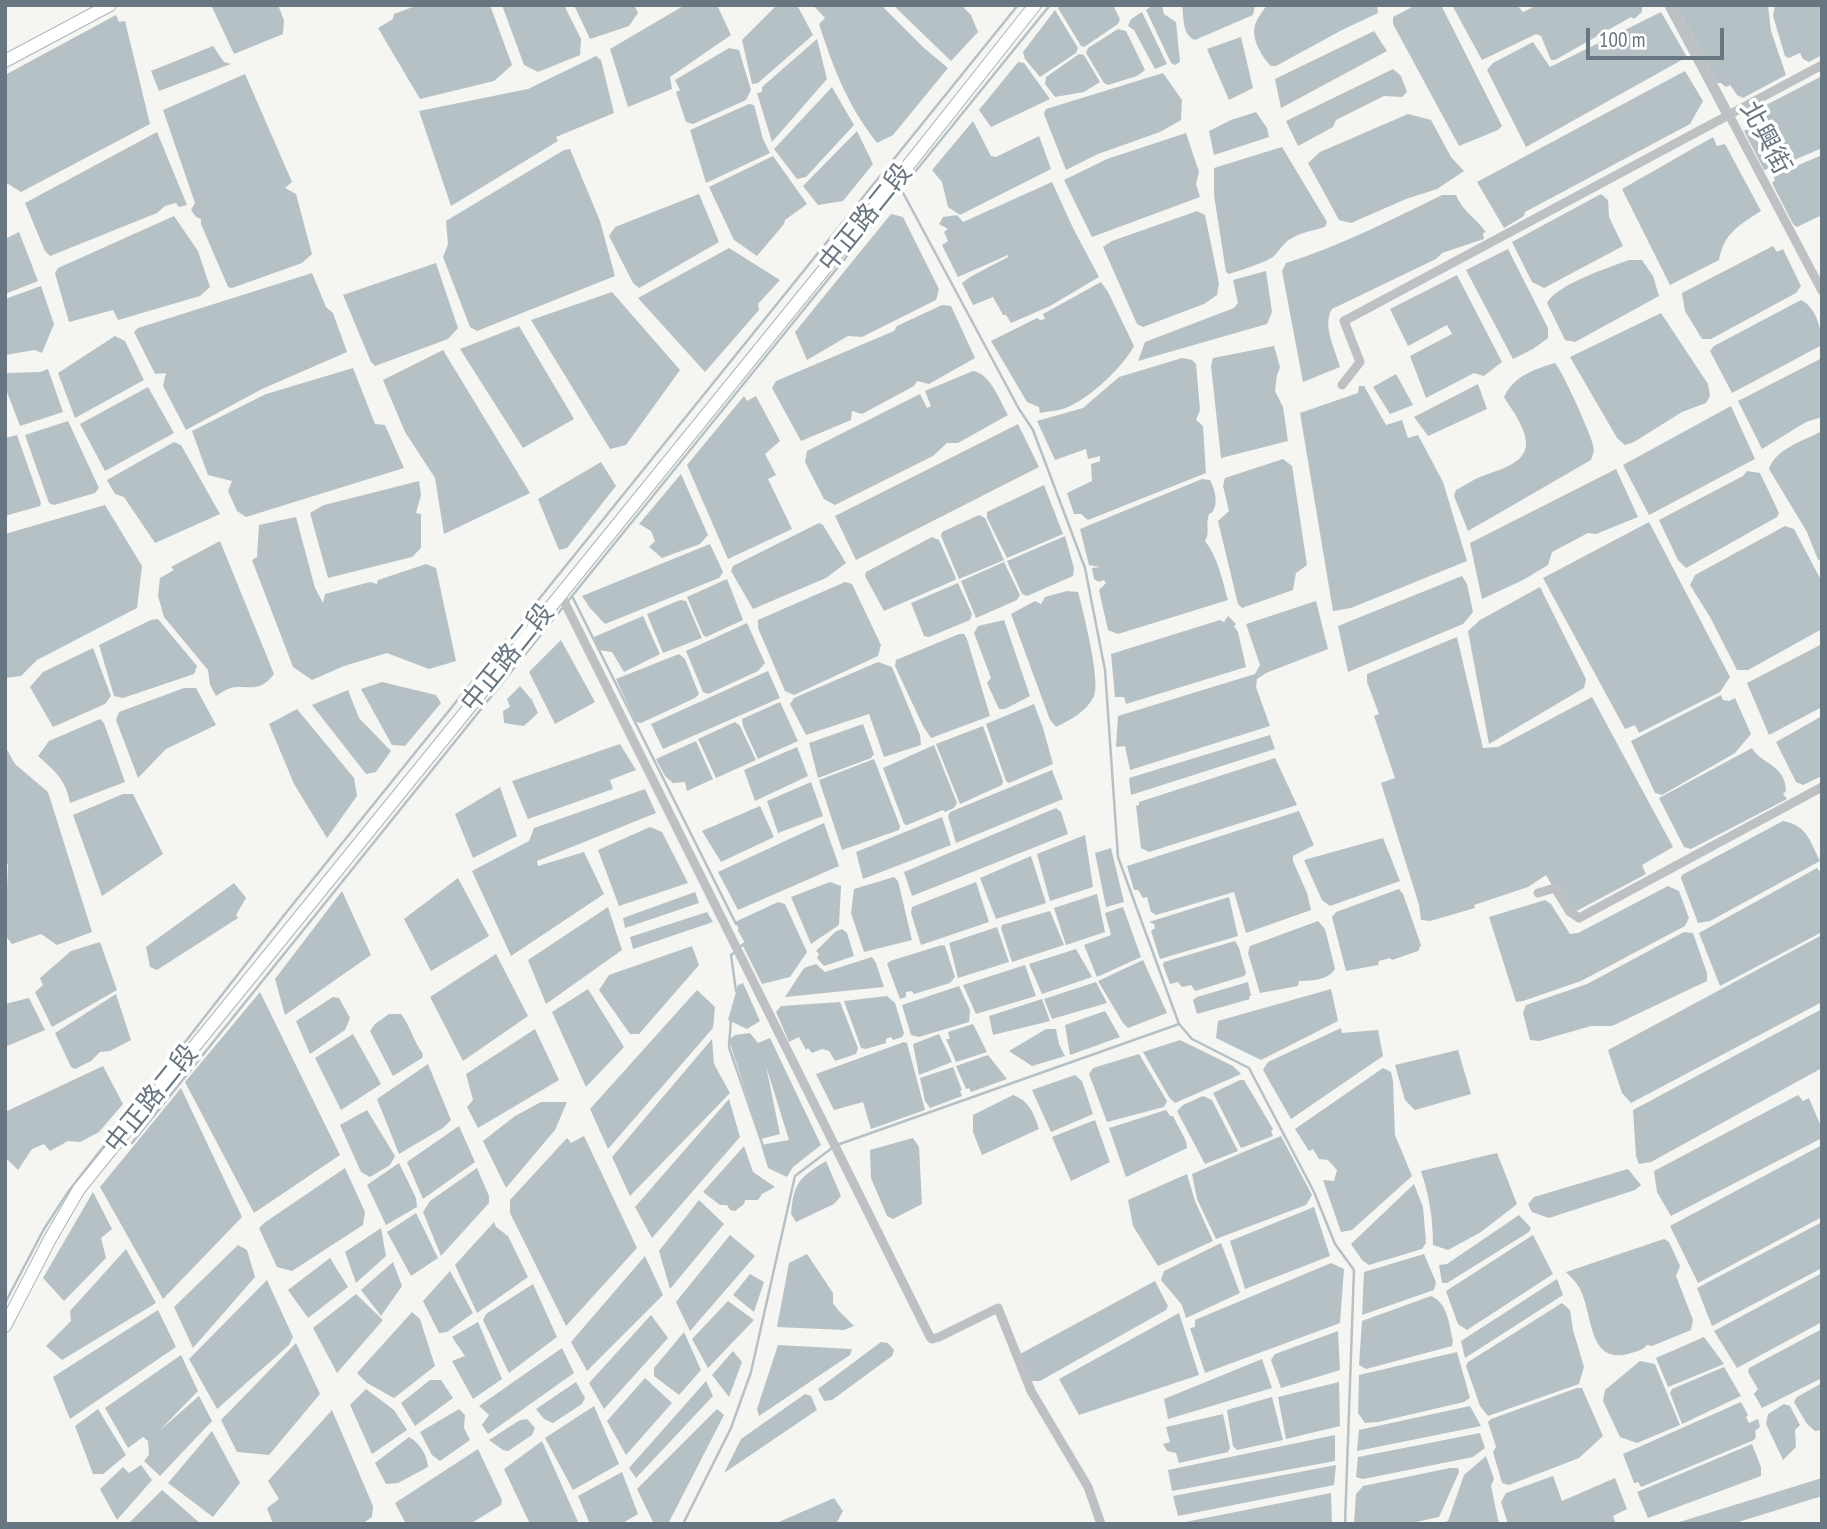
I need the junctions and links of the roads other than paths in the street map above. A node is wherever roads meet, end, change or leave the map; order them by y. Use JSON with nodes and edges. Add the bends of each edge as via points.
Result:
{"nodes":[{"id":1,"x":110,"y":5,"type":"edge"},
{"id":2,"x":1035,"y":5,"type":"edge"},
{"id":3,"x":1671,"y":5,"type":"edge"},
{"id":4,"x":5,"y":61,"type":"edge"},
{"id":5,"x":1822,"y":65,"type":"edge"},
{"id":6,"x":1729,"y":115,"type":"junction"},
{"id":7,"x":1822,"y":291,"type":"edge"},
{"id":8,"x":1342,"y":385,"type":"dead end"},
{"id":9,"x":560,"y":593,"type":"junction"},
{"id":10,"x":1822,"y":787,"type":"edge"},
{"id":11,"x":1538,"y":894,"type":"dead end"},
{"id":12,"x":5,"y":1326,"type":"edge"},
{"id":13,"x":1101,"y":1524,"type":"edge"}],
"edges":[{"from":1,"to":4,"type":"main road"},
{"from":2,"to":9,"type":"main road","name":"中正路二段"},
{"from":3,"to":6,"type":"street","name":"北興街"},
{"from":5,"to":6,"type":"street"},
{"from":6,"to":7,"type":"street","name":"北興街"},
{"from":6,"to":8,"type":"street","via":[[1345,321],[1360,362]]},
{"from":9,"to":12,"type":"main road","name":"中正路二段","via":[[79,1189]]},
{"from":9,"to":13,"type":"street","via":[[930,1338],[998,1308],[1031,1391],[1088,1487]]},
{"from":10,"to":11,"type":"street","via":[[1579,918],[1555,888]]}]}
